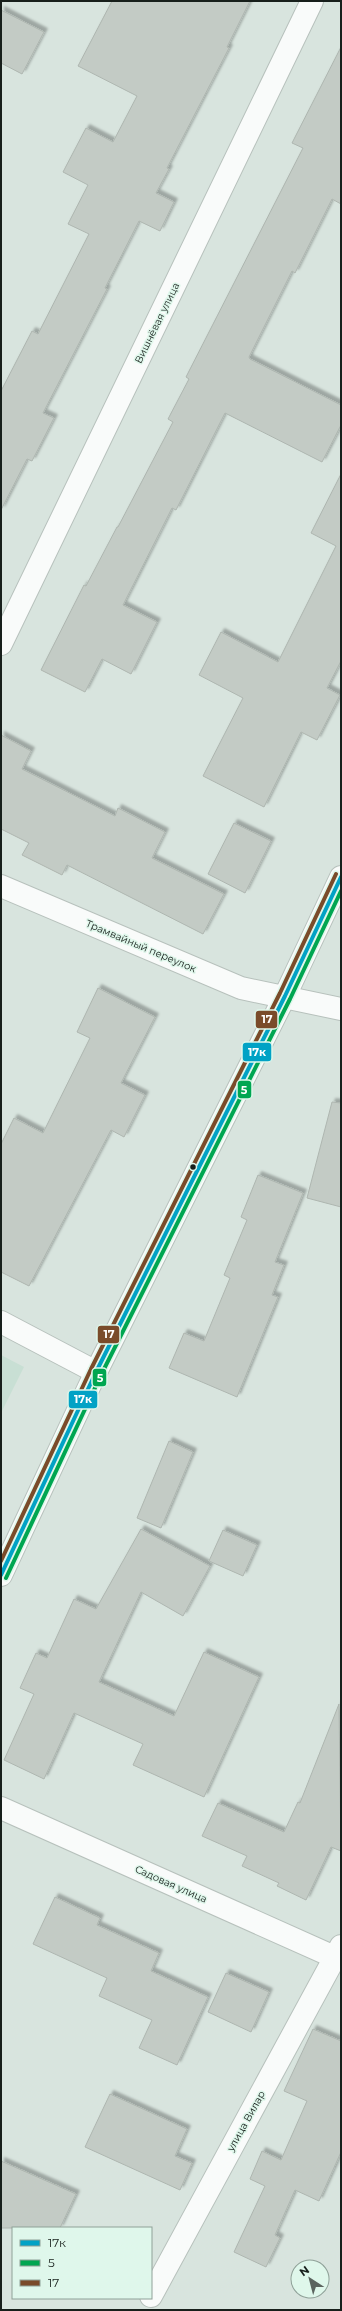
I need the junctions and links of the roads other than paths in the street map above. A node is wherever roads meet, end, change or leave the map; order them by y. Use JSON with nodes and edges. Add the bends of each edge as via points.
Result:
{"nodes":[{"id":1,"x":312,"y":1,"type":"edge"},
{"id":2,"x":1,"y":644,"type":"edge"},
{"id":3,"x":341,"y":876,"type":"edge"},
{"id":4,"x":1,"y":886,"type":"edge"},
{"id":5,"x":285,"y":996,"type":"junction"},
{"id":6,"x":341,"y":1009,"type":"edge"},
{"id":7,"x":1,"y":1322,"type":"edge"},
{"id":8,"x":96,"y":1372,"type":"junction"},
{"id":9,"x":1,"y":1575,"type":"edge"},
{"id":10,"x":1,"y":1808,"type":"edge"},
{"id":11,"x":339,"y":1955,"type":"edge"},
{"id":12,"x":152,"y":2293,"type":"edge"},
{"id":13,"x":149,"y":2299,"type":"edge"},
{"id":14,"x":143,"y":2310,"type":"edge"}],
"edges":[{"from":1,"to":2,"type":"street","name":"Вишнёвая улица"},
{"from":3,"to":5,"type":"street"},
{"from":4,"to":5,"type":"street","name":"Трамвайный переулок","via":[[240,988]]},
{"from":5,"to":6,"type":"street","name":"Трамвайный переулок"},
{"from":5,"to":8,"type":"street"},
{"from":7,"to":8,"type":"street"},
{"from":8,"to":9,"type":"street"},
{"from":10,"to":11,"type":"street","name":"Садовая улица"},
{"from":11,"to":12,"type":"street","name":"улица Вилар"},
{"from":13,"to":14,"type":"street","name":"улица Вилар"}]}
